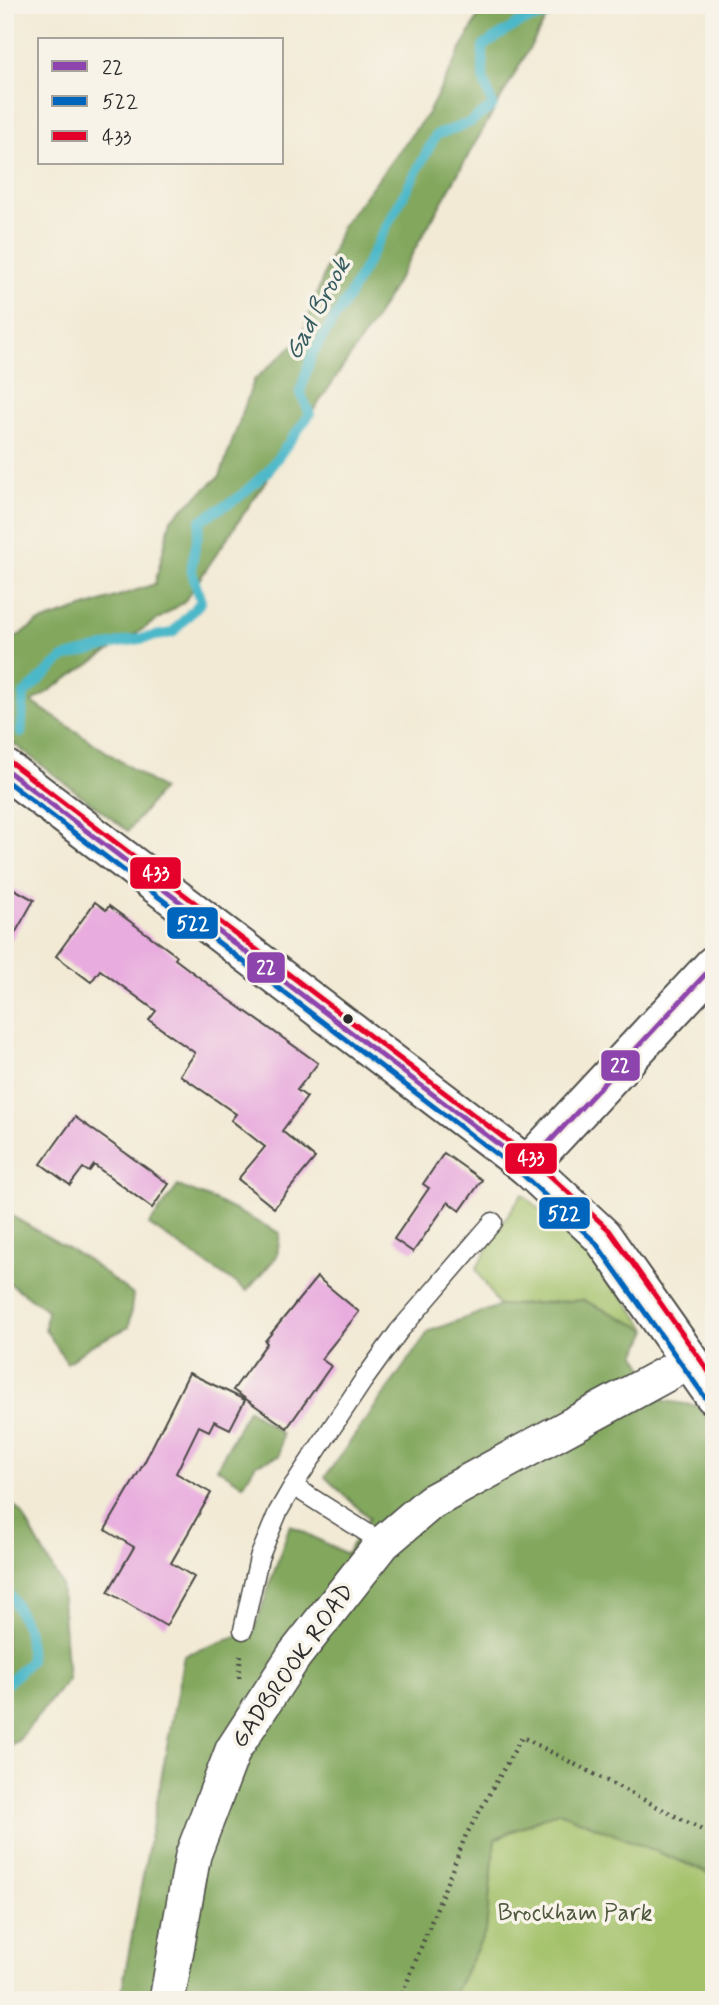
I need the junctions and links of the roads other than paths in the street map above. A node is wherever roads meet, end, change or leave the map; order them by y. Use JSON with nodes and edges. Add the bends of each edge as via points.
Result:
{"nodes":[{"id":1,"x":5,"y":769,"type":"edge"},
{"id":2,"x":714,"y":965,"type":"edge"},
{"id":3,"x":527,"y":1166,"type":"junction"},
{"id":4,"x":493,"y":1222,"type":"dead end"},
{"id":5,"x":690,"y":1361,"type":"junction"},
{"id":6,"x":714,"y":1395,"type":"edge"},
{"id":7,"x":293,"y":1486,"type":"junction"},
{"id":8,"x":383,"y":1543,"type":"junction"},
{"id":9,"x":243,"y":1630,"type":"dead end"},
{"id":10,"x":167,"y":2000,"type":"edge"}],
"edges":[{"from":1,"to":3,"type":"street"},
{"from":2,"to":3,"type":"street"},
{"from":3,"to":5,"type":"street","via":[[601,1236]]},
{"from":4,"to":7,"type":"lane","via":[[399,1331]]},
{"from":5,"to":6,"type":"street"},
{"from":5,"to":8,"type":"street","name":"GADBROOK ROAD","via":[[431,1502]]},
{"from":7,"to":8,"type":"lane"},
{"from":7,"to":9,"type":"lane","via":[[259,1558]]},
{"from":8,"to":10,"type":"street","name":"GADBROOK ROAD","via":[[294,1656],[233,1750],[193,1855]]}]}
